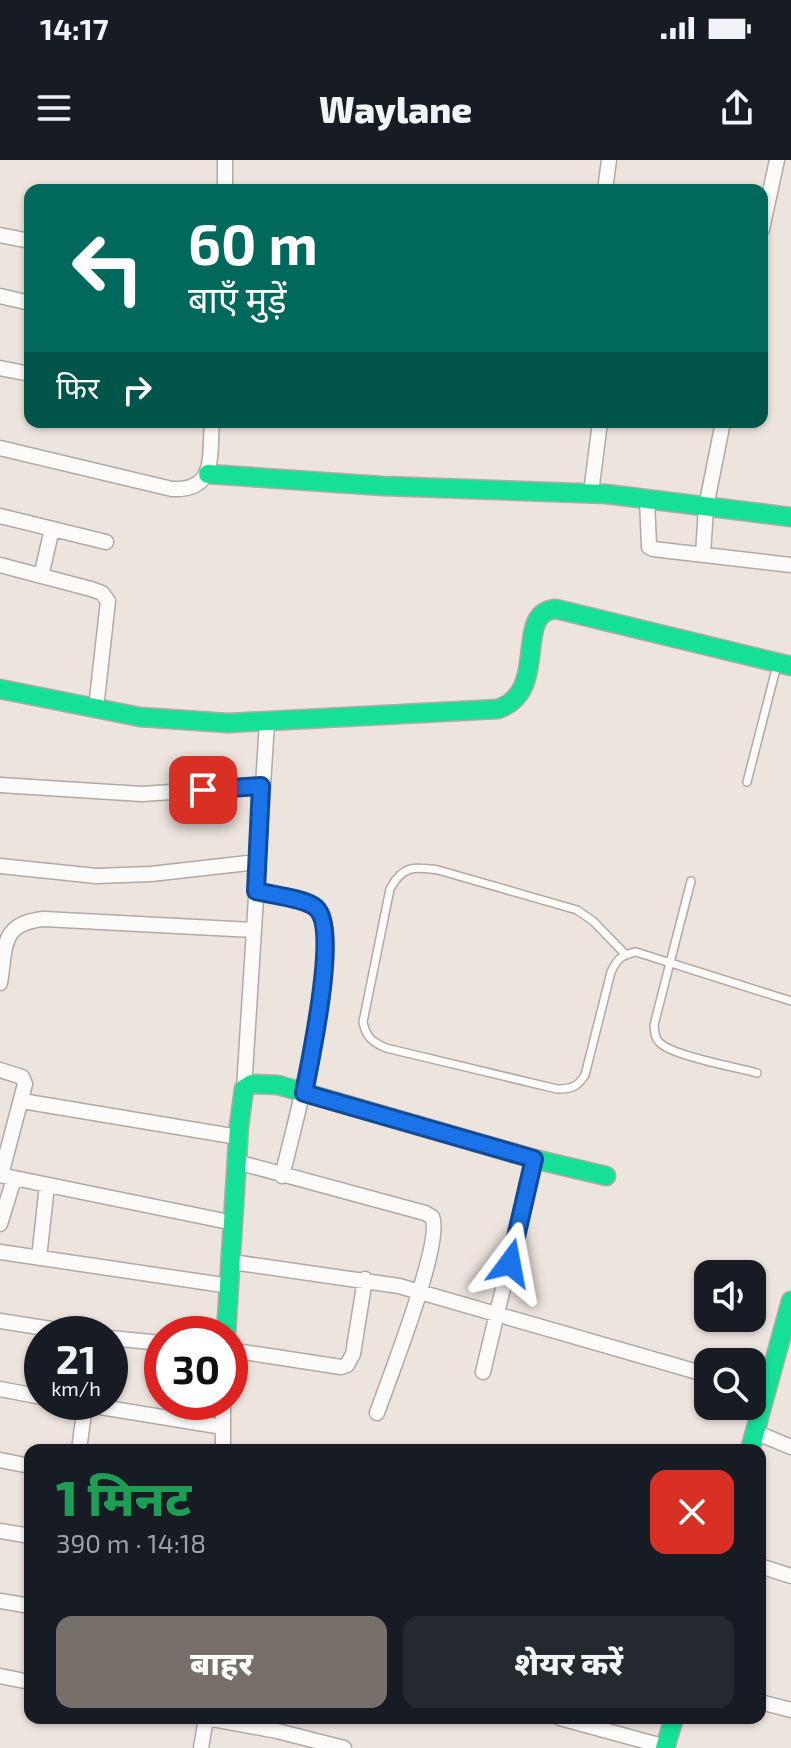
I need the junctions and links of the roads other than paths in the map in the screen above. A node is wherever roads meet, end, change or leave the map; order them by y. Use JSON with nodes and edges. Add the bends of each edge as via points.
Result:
{"nodes":[{"id":1,"x":225,"y":160,"type":"edge"},
{"id":2,"x":609,"y":160,"type":"edge"},
{"id":3,"x":777,"y":160,"type":"edge"},
{"id":4,"x":225,"y":184,"type":"edge"},
{"id":5,"x":606,"y":184,"type":"edge"},
{"id":6,"x":768,"y":201,"type":"edge"},
{"id":7,"x":0,"y":235,"type":"edge"},
{"id":8,"x":24,"y":240,"type":"edge"},
{"id":9,"x":0,"y":296,"type":"edge"},
{"id":10,"x":24,"y":302,"type":"edge"},
{"id":11,"x":0,"y":368,"type":"edge"},
{"id":12,"x":24,"y":373,"type":"edge"},
{"id":13,"x":212,"y":428,"type":"edge"},
{"id":14,"x":599,"y":428,"type":"edge"},
{"id":15,"x":722,"y":428,"type":"edge"},
{"id":16,"x":0,"y":448,"type":"edge"},
{"id":17,"x":208,"y":474,"type":"junction"},
{"id":18,"x":591,"y":493,"type":"junction"},
{"id":19,"x":647,"y":499,"type":"junction"},
{"id":20,"x":706,"y":507,"type":"junction"},
{"id":21,"x":0,"y":516,"type":"edge"},
{"id":22,"x":791,"y":517,"type":"edge"},
{"id":23,"x":52,"y":529,"type":"junction"},
{"id":24,"x":106,"y":542,"type":"dead end"},
{"id":25,"x":703,"y":555,"type":"junction"},
{"id":26,"x":0,"y":565,"type":"edge"},
{"id":27,"x":791,"y":565,"type":"edge"},
{"id":28,"x":41,"y":576,"type":"junction"},
{"id":29,"x":784,"y":664,"type":"edge"},
{"id":30,"x":0,"y":689,"type":"edge"},
{"id":31,"x":96,"y":708,"type":"junction"},
{"id":32,"x":267,"y":722,"type":"junction"},
{"id":33,"x":747,"y":782,"type":"dead end"},
{"id":34,"x":0,"y":785,"type":"edge"},
{"id":35,"x":261,"y":786,"type":"junction"},
{"id":36,"x":257,"y":862,"type":"junction"},
{"id":37,"x":0,"y":866,"type":"edge"},
{"id":38,"x":691,"y":881,"type":"dead end"},
{"id":39,"x":256,"y":891,"type":"junction"},
{"id":40,"x":253,"y":930,"type":"junction"},
{"id":41,"x":625,"y":954,"type":"junction"},
{"id":42,"x":668,"y":963,"type":"junction"},
{"id":43,"x":0,"y":983,"type":"edge"},
{"id":44,"x":791,"y":1001,"type":"edge"},
{"id":45,"x":0,"y":1070,"type":"edge"},
{"id":46,"x":757,"y":1073,"type":"dead end"},
{"id":47,"x":244,"y":1089,"type":"junction"},
{"id":48,"x":304,"y":1093,"type":"junction"},
{"id":49,"x":22,"y":1101,"type":"junction"},
{"id":50,"x":238,"y":1137,"type":"junction"},
{"id":51,"x":534,"y":1159,"type":"junction"},
{"id":52,"x":237,"y":1162,"type":"junction"},
{"id":53,"x":5,"y":1176,"type":"edge"},
{"id":54,"x":282,"y":1176,"type":"junction"},
{"id":55,"x":606,"y":1176,"type":"dead end"},
{"id":56,"x":47,"y":1185,"type":"junction"},
{"id":57,"x":234,"y":1223,"type":"junction"},
{"id":58,"x":0,"y":1224,"type":"edge"},
{"id":59,"x":0,"y":1252,"type":"edge"},
{"id":60,"x":39,"y":1258,"type":"junction"},
{"id":61,"x":232,"y":1262,"type":"junction"},
{"id":62,"x":365,"y":1279,"type":"junction"},
{"id":63,"x":230,"y":1286,"type":"junction"},
{"id":64,"x":420,"y":1292,"type":"junction"},
{"id":65,"x":791,"y":1301,"type":"edge"},
{"id":66,"x":228,"y":1316,"type":"edge"},
{"id":67,"x":498,"y":1316,"type":"junction"},
{"id":68,"x":0,"y":1321,"type":"edge"},
{"id":69,"x":24,"y":1325,"type":"edge"},
{"id":70,"x":248,"y":1353,"type":"edge"},
{"id":71,"x":766,"y":1369,"type":"edge"},
{"id":72,"x":694,"y":1371,"type":"edge"},
{"id":73,"x":483,"y":1372,"type":"dead end"},
{"id":74,"x":0,"y":1389,"type":"edge"},
{"id":75,"x":24,"y":1394,"type":"edge"},
{"id":76,"x":128,"y":1411,"type":"edge"},
{"id":77,"x":377,"y":1413,"type":"dead end"},
{"id":78,"x":78,"y":1420,"type":"edge"},
{"id":79,"x":223,"y":1420,"type":"edge"},
{"id":80,"x":755,"y":1420,"type":"edge"},
{"id":81,"x":223,"y":1427,"type":"junction"},
{"id":82,"x":752,"y":1441,"type":"edge"},
{"id":83,"x":79,"y":1444,"type":"edge"},
{"id":84,"x":223,"y":1444,"type":"edge"},
{"id":85,"x":791,"y":1447,"type":"edge"},
{"id":86,"x":0,"y":1460,"type":"edge"},
{"id":87,"x":24,"y":1465,"type":"edge"},
{"id":88,"x":0,"y":1531,"type":"edge"},
{"id":89,"x":24,"y":1535,"type":"edge"},
{"id":90,"x":766,"y":1568,"type":"edge"},
{"id":91,"x":791,"y":1576,"type":"edge"},
{"id":92,"x":0,"y":1601,"type":"edge"},
{"id":93,"x":24,"y":1605,"type":"edge"},
{"id":94,"x":0,"y":1676,"type":"edge"},
{"id":95,"x":24,"y":1681,"type":"edge"},
{"id":96,"x":766,"y":1704,"type":"edge"},
{"id":97,"x":791,"y":1710,"type":"edge"},
{"id":98,"x":205,"y":1724,"type":"edge"},
{"id":99,"x":279,"y":1724,"type":"edge"},
{"id":100,"x":582,"y":1724,"type":"edge"},
{"id":101,"x":672,"y":1724,"type":"edge"},
{"id":102,"x":665,"y":1747,"type":"edge"},
{"id":103,"x":201,"y":1748,"type":"edge"},
{"id":104,"x":344,"y":1748,"type":"edge"}],
"edges":[{"from":1,"to":4,"type":"street"},
{"from":2,"to":5,"type":"street"},
{"from":3,"to":6,"type":"street"},
{"from":7,"to":8,"type":"street"},
{"from":9,"to":10,"type":"street"},
{"from":11,"to":12,"type":"street"},
{"from":13,"to":17,"type":"street"},
{"from":14,"to":18,"type":"street"},
{"from":15,"to":20,"type":"street"},
{"from":16,"to":17,"type":"street","via":[[172,489],[188,490]]},
{"from":17,"to":18,"type":"street"},
{"from":18,"to":19,"type":"street"},
{"from":19,"to":20,"type":"street"},
{"from":19,"to":25,"type":"street","via":[[649,547]]},
{"from":20,"to":22,"type":"street"},
{"from":20,"to":25,"type":"street"},
{"from":21,"to":23,"type":"street"},
{"from":23,"to":24,"type":"street"},
{"from":23,"to":28,"type":"street"},
{"from":25,"to":27,"type":"street"},
{"from":26,"to":28,"type":"street"},
{"from":28,"to":31,"type":"street","via":[[102,593],[108,601]]},
{"from":29,"to":32,"type":"street","via":[[548,609],[535,622],[524,686],[509,705]]},
{"from":29,"to":33,"type":"lane"},
{"from":30,"to":31,"type":"street"},
{"from":31,"to":32,"type":"street","via":[[194,722]]},
{"from":32,"to":35,"type":"street"},
{"from":34,"to":35,"type":"street","via":[[130,794]]},
{"from":35,"to":36,"type":"street"},
{"from":36,"to":37,"type":"street","via":[[123,875]]},
{"from":36,"to":39,"type":"street"},
{"from":38,"to":42,"type":"lane"},
{"from":39,"to":40,"type":"street"},
{"from":39,"to":48,"type":"street","via":[[317,908],[325,928]]},
{"from":40,"to":43,"type":"street","via":[[26,920],[7,937]]},
{"from":40,"to":47,"type":"street"},
{"from":41,"to":41,"type":"lane","via":[[611,972],[585,1075],[571,1089],[386,1048],[365,1033],[390,889],[407,870],[438,870],[577,910]]},
{"from":41,"to":42,"type":"lane","via":[[636,952]]},
{"from":42,"to":44,"type":"lane"},
{"from":42,"to":46,"type":"lane","via":[[655,1037],[675,1051]]},
{"from":45,"to":49,"type":"street","via":[[22,1077]]},
{"from":47,"to":48,"type":"street","via":[[263,1083]]},
{"from":47,"to":50,"type":"street"},
{"from":48,"to":51,"type":"street"},
{"from":48,"to":54,"type":"street"},
{"from":49,"to":50,"type":"street"},
{"from":49,"to":53,"type":"street"},
{"from":50,"to":52,"type":"street"},
{"from":51,"to":55,"type":"street"},
{"from":51,"to":67,"type":"street"},
{"from":52,"to":54,"type":"street"},
{"from":52,"to":57,"type":"street"},
{"from":53,"to":56,"type":"street"},
{"from":53,"to":58,"type":"street"},
{"from":54,"to":64,"type":"street","via":[[432,1217],[435,1231]]},
{"from":56,"to":57,"type":"street"},
{"from":56,"to":60,"type":"street"},
{"from":57,"to":61,"type":"street"},
{"from":59,"to":60,"type":"street"},
{"from":60,"to":63,"type":"street"},
{"from":61,"to":62,"type":"street"},
{"from":61,"to":63,"type":"street"},
{"from":62,"to":64,"type":"street"},
{"from":62,"to":70,"type":"street","via":[[347,1365]]},
{"from":63,"to":66,"type":"street"},
{"from":64,"to":67,"type":"street"},
{"from":64,"to":77,"type":"street"},
{"from":65,"to":71,"type":"street"},
{"from":67,"to":72,"type":"street"},
{"from":67,"to":73,"type":"street"},
{"from":68,"to":69,"type":"street"},
{"from":74,"to":75,"type":"street"},
{"from":76,"to":81,"type":"street"},
{"from":78,"to":83,"type":"street"},
{"from":79,"to":81,"type":"street"},
{"from":80,"to":82,"type":"street"},
{"from":81,"to":84,"type":"street"},
{"from":82,"to":85,"type":"street"},
{"from":86,"to":87,"type":"street"},
{"from":88,"to":89,"type":"street"},
{"from":90,"to":91,"type":"street"},
{"from":92,"to":93,"type":"street"},
{"from":94,"to":95,"type":"street"},
{"from":96,"to":97,"type":"street"},
{"from":98,"to":103,"type":"street"},
{"from":99,"to":104,"type":"street"},
{"from":100,"to":102,"type":"street"},
{"from":101,"to":102,"type":"street"}]}
